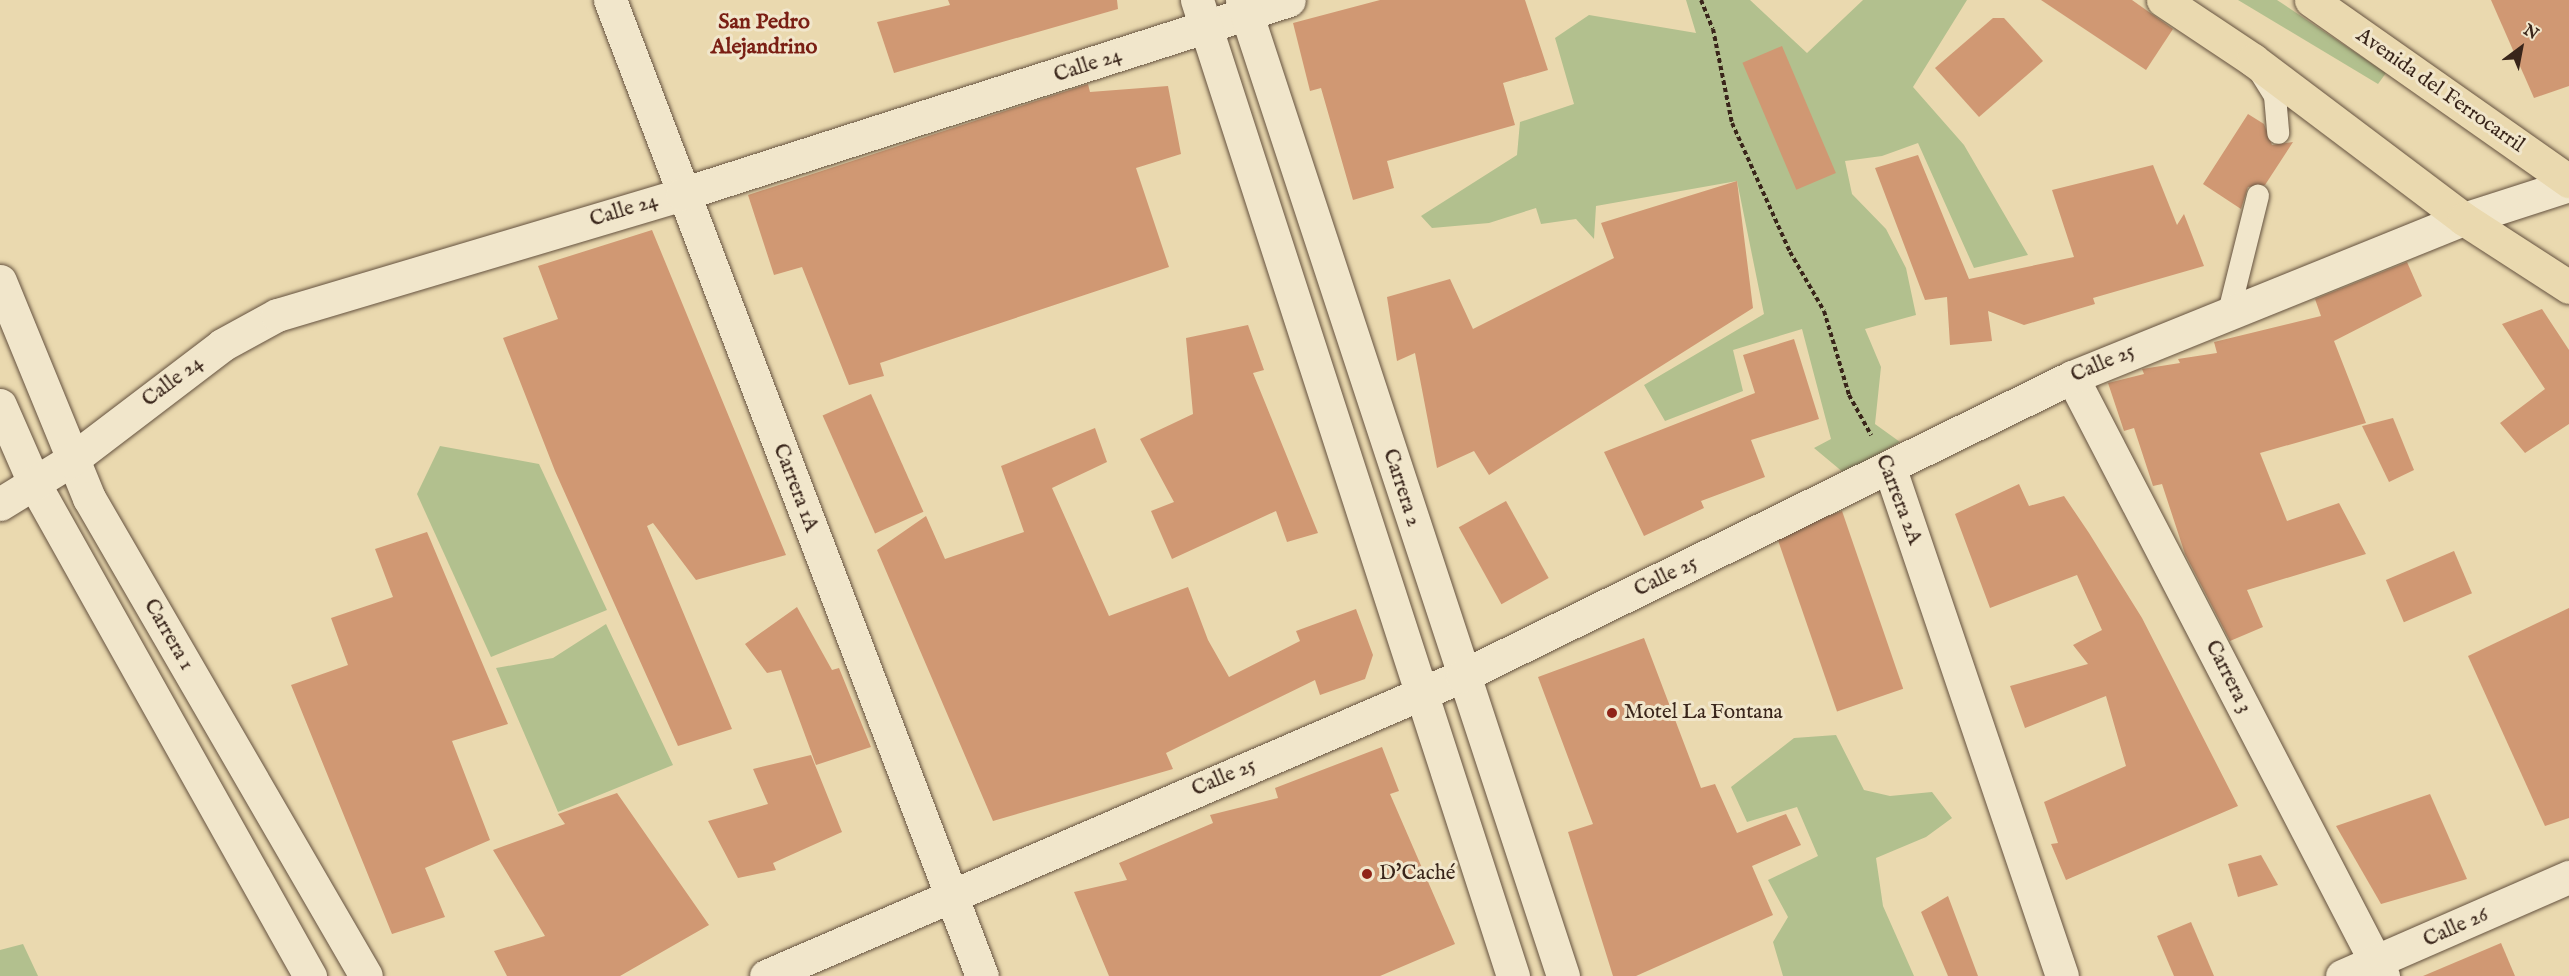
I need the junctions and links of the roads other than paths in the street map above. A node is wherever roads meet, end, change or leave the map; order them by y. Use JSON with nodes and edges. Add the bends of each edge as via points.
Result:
{"nodes":[{"id":1,"x":610,"y":0,"type":"edge"},
{"id":2,"x":1289,"y":0,"type":"edge"},
{"id":3,"x":2163,"y":0,"type":"edge"},
{"id":4,"x":2311,"y":0,"type":"edge"},
{"id":5,"x":1245,"y":8,"type":"edge"},
{"id":6,"x":1202,"y":14,"type":"edge"},
{"id":7,"x":2253,"y":60,"type":"junction"},
{"id":8,"x":2278,"y":133,"type":"dead end"},
{"id":9,"x":2569,"y":183,"type":"edge"},
{"id":10,"x":682,"y":194,"type":"junction"},
{"id":11,"x":2258,"y":196,"type":"dead end"},
{"id":12,"x":2464,"y":219,"type":"junction"},
{"id":13,"x":0,"y":281,"type":"edge"},
{"id":14,"x":2569,"y":287,"type":"edge"},
{"id":15,"x":2229,"y":312,"type":"junction"},
{"id":16,"x":2072,"y":377,"type":"junction"},
{"id":17,"x":0,"y":405,"type":"edge"},
{"id":18,"x":70,"y":461,"type":"junction"},
{"id":19,"x":1890,"y":469,"type":"junction"},
{"id":20,"x":35,"y":485,"type":"junction"},
{"id":21,"x":0,"y":504,"type":"edge"},
{"id":22,"x":1462,"y":676,"type":"junction"},
{"id":23,"x":1422,"y":693,"type":"junction"},
{"id":24,"x":2569,"y":877,"type":"edge"},
{"id":25,"x":952,"y":895,"type":"junction"},
{"id":26,"x":2380,"y":970,"type":"edge"},
{"id":27,"x":310,"y":976,"type":"edge"},
{"id":28,"x":366,"y":976,"type":"edge"},
{"id":29,"x":766,"y":976,"type":"edge"},
{"id":30,"x":982,"y":976,"type":"edge"},
{"id":31,"x":1513,"y":976,"type":"edge"},
{"id":32,"x":1563,"y":976,"type":"edge"},
{"id":33,"x":2062,"y":976,"type":"edge"},
{"id":34,"x":2343,"y":976,"type":"edge"}],
"edges":[{"from":1,"to":10,"type":"street","name":"Carrera 1A"},
{"from":2,"to":5,"type":"street","name":"Calle 24"},
{"from":3,"to":7,"type":"main road"},
{"from":4,"to":9,"type":"main road","name":"Avenida del Ferrocarril"},
{"from":5,"to":6,"type":"street","name":"Calle 24"},
{"from":5,"to":22,"type":"street","name":"Carrera 2"},
{"from":6,"to":10,"type":"street","name":"Calle 24"},
{"from":6,"to":23,"type":"street","name":"Carrera 2"},
{"from":7,"to":8,"type":"lane","via":[[2275,96]]},
{"from":7,"to":12,"type":"main road"},
{"from":9,"to":12,"type":"street","name":"Calle 25"},
{"from":10,"to":18,"type":"street","name":"Calle 24","via":[[277,315],[222,345]]},
{"from":10,"to":25,"type":"street","name":"Carrera 1A"},
{"from":11,"to":15,"type":"lane"},
{"from":12,"to":14,"type":"main road"},
{"from":12,"to":15,"type":"street","name":"Calle 25"},
{"from":13,"to":18,"type":"street","name":"Carrera 1"},
{"from":15,"to":16,"type":"street","name":"Calle 25"},
{"from":16,"to":19,"type":"street","name":"Calle 25"},
{"from":16,"to":26,"type":"street","name":"Carrera 3"},
{"from":17,"to":20,"type":"street","name":"Carrera 1"},
{"from":18,"to":20,"type":"street","name":"Calle 24"},
{"from":18,"to":28,"type":"street","name":"Carrera 1"},
{"from":19,"to":22,"type":"street","name":"Calle 25"},
{"from":19,"to":33,"type":"street","name":"Carrera 2A"},
{"from":20,"to":21,"type":"street","name":"Calle 24"},
{"from":20,"to":27,"type":"street","name":"Carrera 1"},
{"from":22,"to":23,"type":"street","name":"Calle 25"},
{"from":22,"to":32,"type":"street","name":"Carrera 2"},
{"from":23,"to":25,"type":"street","name":"Calle 25"},
{"from":23,"to":31,"type":"street","name":"Carrera 2"},
{"from":24,"to":26,"type":"street","name":"Calle 26"},
{"from":25,"to":29,"type":"street","name":"Calle 25"},
{"from":25,"to":30,"type":"street","name":"Carrera 1A"},
{"from":26,"to":34,"type":"street","name":"Calle 26"}]}
